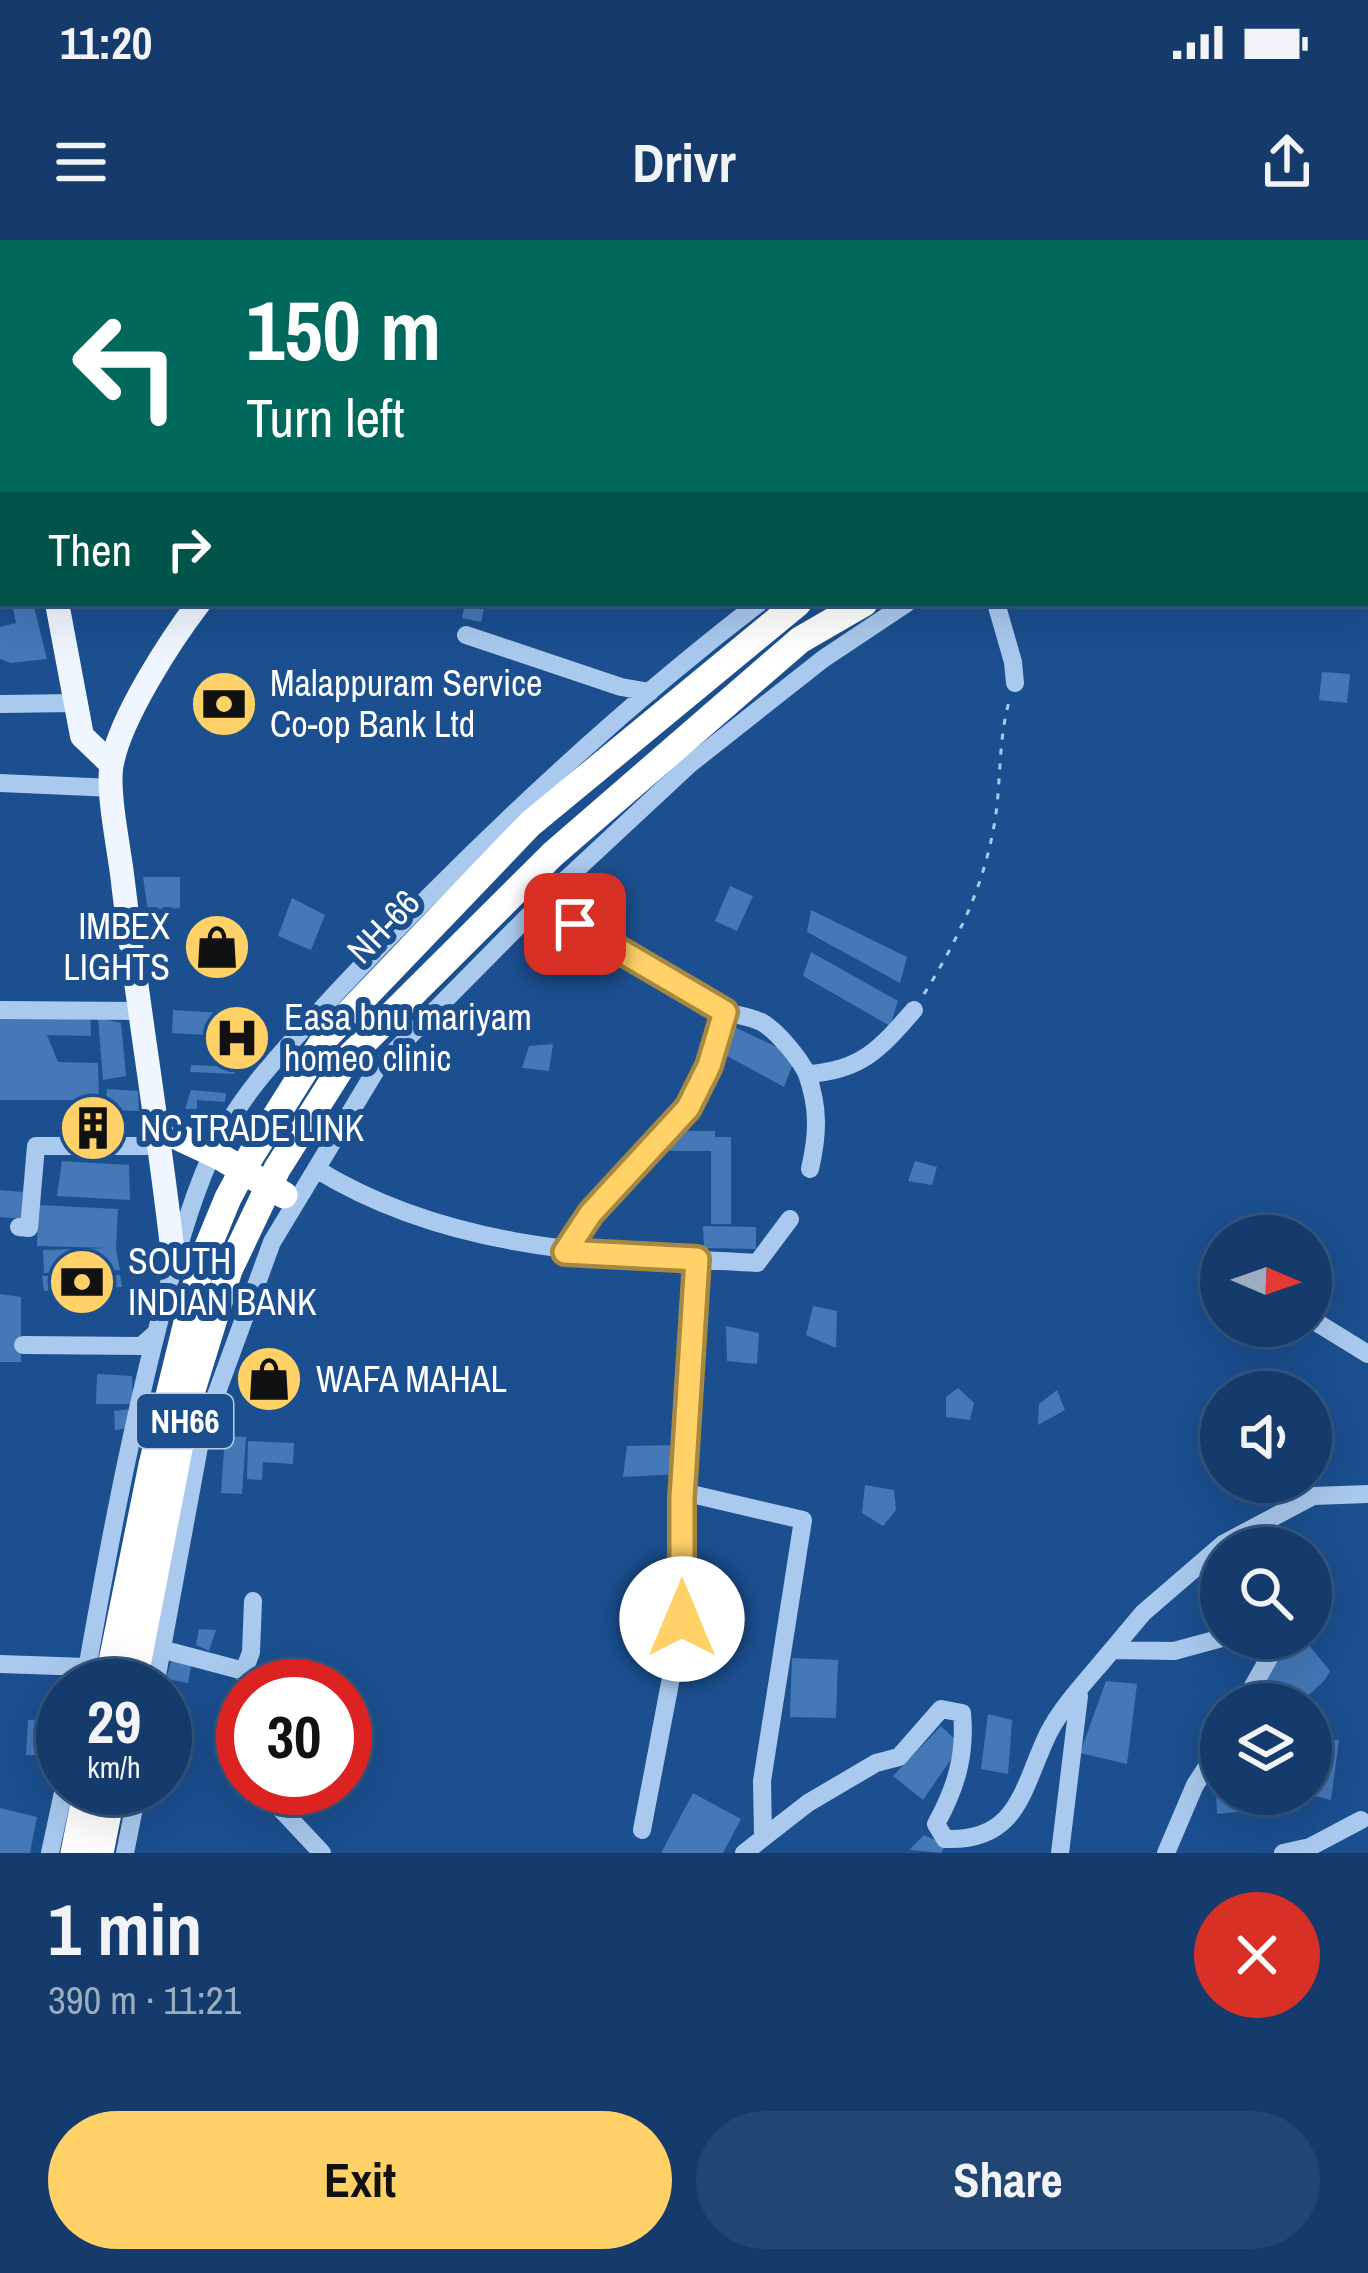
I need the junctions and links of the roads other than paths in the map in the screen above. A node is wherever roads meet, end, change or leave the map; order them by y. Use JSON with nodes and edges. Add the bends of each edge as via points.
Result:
{"nodes":[{"id":1,"x":58,"y":606,"type":"edge"},
{"id":2,"x":198,"y":606,"type":"edge"},
{"id":3,"x":755,"y":606,"type":"edge"},
{"id":4,"x":794,"y":606,"type":"edge"},
{"id":5,"x":859,"y":606,"type":"edge"},
{"id":6,"x":903,"y":606,"type":"edge"},
{"id":7,"x":997,"y":606,"type":"edge"},
{"id":8,"x":466,"y":635,"type":"dead end"},
{"id":9,"x":1015,"y":683,"type":"road end"},
{"id":10,"x":650,"y":692,"type":"junction"},
{"id":11,"x":0,"y":704,"type":"edge"},
{"id":12,"x":76,"y":704,"type":"junction"},
{"id":13,"x":112,"y":776,"type":"junction"},
{"id":14,"x":0,"y":783,"type":"edge"},
{"id":15,"x":541,"y":904,"type":"junction"},
{"id":16,"x":0,"y":1010,"type":"edge"},
{"id":17,"x":914,"y":1010,"type":"road end"},
{"id":18,"x":141,"y":1011,"type":"junction"},
{"id":19,"x":725,"y":1012,"type":"junction"},
{"id":20,"x":807,"y":1074,"type":"junction"},
{"id":21,"x":160,"y":1137,"type":"junction"},
{"id":22,"x":216,"y":1154,"type":"junction"},
{"id":23,"x":316,"y":1169,"type":"junction"},
{"id":24,"x":810,"y":1169,"type":"dead end"},
{"id":25,"x":286,"y":1189,"type":"junction"},
{"id":26,"x":790,"y":1219,"type":"dead end"},
{"id":27,"x":19,"y":1227,"type":"dead end"},
{"id":28,"x":565,"y":1252,"type":"junction"},
{"id":29,"x":697,"y":1259,"type":"junction"},
{"id":30,"x":174,"y":1264,"type":"junction"},
{"id":31,"x":1332,"y":1331,"type":"edge"},
{"id":32,"x":156,"y":1333,"type":"junction"},
{"id":33,"x":23,"y":1345,"type":"dead end"},
{"id":34,"x":1368,"y":1354,"type":"edge"},
{"id":35,"x":683,"y":1492,"type":"junction"},
{"id":36,"x":1368,"y":1494,"type":"edge"},
{"id":37,"x":253,"y":1601,"type":"dead end"},
{"id":38,"x":1200,"y":1644,"type":"edge"},
{"id":39,"x":161,"y":1649,"type":"junction"},
{"id":40,"x":1112,"y":1650,"type":"junction"},
{"id":41,"x":97,"y":1659,"type":"edge"},
{"id":42,"x":99,"y":1659,"type":"edge"},
{"id":43,"x":138,"y":1659,"type":"edge"},
{"id":44,"x":159,"y":1659,"type":"edge"},
{"id":45,"x":249,"y":1659,"type":"edge"},
{"id":46,"x":0,"y":1664,"type":"edge"},
{"id":47,"x":216,"y":1668,"type":"edge"},
{"id":48,"x":36,"y":1670,"type":"edge"},
{"id":49,"x":1080,"y":1691,"type":"junction"},
{"id":50,"x":1200,"y":1777,"type":"edge"},
{"id":51,"x":58,"y":1815,"type":"edge"},
{"id":52,"x":82,"y":1815,"type":"edge"},
{"id":53,"x":107,"y":1815,"type":"edge"},
{"id":54,"x":133,"y":1815,"type":"edge"},
{"id":55,"x":286,"y":1815,"type":"edge"},
{"id":56,"x":1360,"y":1820,"type":"dead end"},
{"id":57,"x":642,"y":1830,"type":"dead end"},
{"id":58,"x":763,"y":1835,"type":"junction"},
{"id":59,"x":50,"y":1853,"type":"edge"},
{"id":60,"x":74,"y":1853,"type":"edge"},
{"id":61,"x":100,"y":1853,"type":"edge"},
{"id":62,"x":125,"y":1853,"type":"edge"},
{"id":63,"x":322,"y":1853,"type":"edge"},
{"id":64,"x":744,"y":1853,"type":"edge"},
{"id":65,"x":1060,"y":1853,"type":"edge"},
{"id":66,"x":1166,"y":1853,"type":"edge"},
{"id":67,"x":1283,"y":1853,"type":"edge"}],
"edges":[{"from":1,"to":12,"type":"main road"},
{"from":2,"to":13,"type":"main road","via":[[136,704]]},
{"from":3,"to":10,"type":"street","number":"NH66"},
{"from":4,"to":42,"type":"highway","name":"NH-66","via":[[530,824],[326,1038],[239,1178],[202,1261]]},
{"from":5,"to":25,"type":"highway","number":"NH66","via":[[800,640],[553,854],[346,1060]]},
{"from":6,"to":15,"type":"street","number":"NH66","via":[[690,764]]},
{"from":7,"to":9,"type":"street"},
{"from":8,"to":10,"type":"street"},
{"from":10,"to":22,"type":"street","number":"NH66","via":[[395,931],[261,1075]]},
{"from":11,"to":12,"type":"street"},
{"from":12,"to":13,"type":"main road","via":[[82,736]]},
{"from":13,"to":14,"type":"street"},
{"from":13,"to":18,"type":"main road"},
{"from":15,"to":19,"type":"street"},
{"from":15,"to":23,"type":"street","number":"NH66","via":[[376,1070]]},
{"from":16,"to":18,"type":"street"},
{"from":17,"to":20,"type":"street","via":[[878,1052],[838,1072]]},
{"from":18,"to":21,"type":"main road"},
{"from":19,"to":20,"type":"street","via":[[764,1023],[797,1052]]},
{"from":19,"to":28,"type":"street","via":[[688,1108]]},
{"from":20,"to":24,"type":"street","via":[[818,1131]]},
{"from":21,"to":22,"type":"highway"},
{"from":21,"to":27,"type":"street","via":[[36,1146],[29,1228]]},
{"from":21,"to":30,"type":"main road"},
{"from":22,"to":25,"type":"highway","bridge":true},
{"from":22,"to":30,"type":"street","number":"NH66"},
{"from":23,"to":25,"type":"street","number":"NH66"},
{"from":23,"to":28,"type":"street","via":[[362,1198],[488,1238]]},
{"from":25,"to":39,"type":"street","number":"NH66","via":[[201,1436]]},
{"from":25,"to":43,"type":"highway","name":"NH66","number":"NH66","via":[[229,1270],[188,1403]]},
{"from":26,"to":29,"type":"street","via":[[757,1263]]},
{"from":28,"to":29,"type":"street"},
{"from":29,"to":35,"type":"street"},
{"from":30,"to":32,"type":"street","number":"NH66"},
{"from":31,"to":34,"type":"street"},
{"from":32,"to":33,"type":"street","via":[[141,1346]]},
{"from":32,"to":41,"type":"street","number":"NH66"},
{"from":35,"to":57,"type":"street","via":[[682,1619]]},
{"from":35,"to":58,"type":"street","via":[[803,1520],[762,1781]]},
{"from":36,"to":40,"type":"street","via":[[1312,1496],[1223,1544],[1143,1612]]},
{"from":37,"to":45,"type":"street"},
{"from":38,"to":40,"type":"street"},
{"from":39,"to":44,"type":"street","number":"NH66"},
{"from":39,"to":47,"type":"street"},
{"from":40,"to":49,"type":"street"},
{"from":46,"to":48,"type":"street"},
{"from":49,"to":58,"type":"street","via":[[997,1829],[972,1840],[945,1839],[936,1824],[963,1755],[962,1713],[941,1709],[899,1757],[876,1763]]},
{"from":49,"to":65,"type":"street"},
{"from":50,"to":66,"type":"street"},
{"from":51,"to":59,"type":"street"},
{"from":52,"to":60,"type":"highway"},
{"from":53,"to":61,"type":"highway"},
{"from":54,"to":62,"type":"street"},
{"from":55,"to":63,"type":"street"},
{"from":56,"to":67,"type":"street"},
{"from":58,"to":64,"type":"street"}]}
